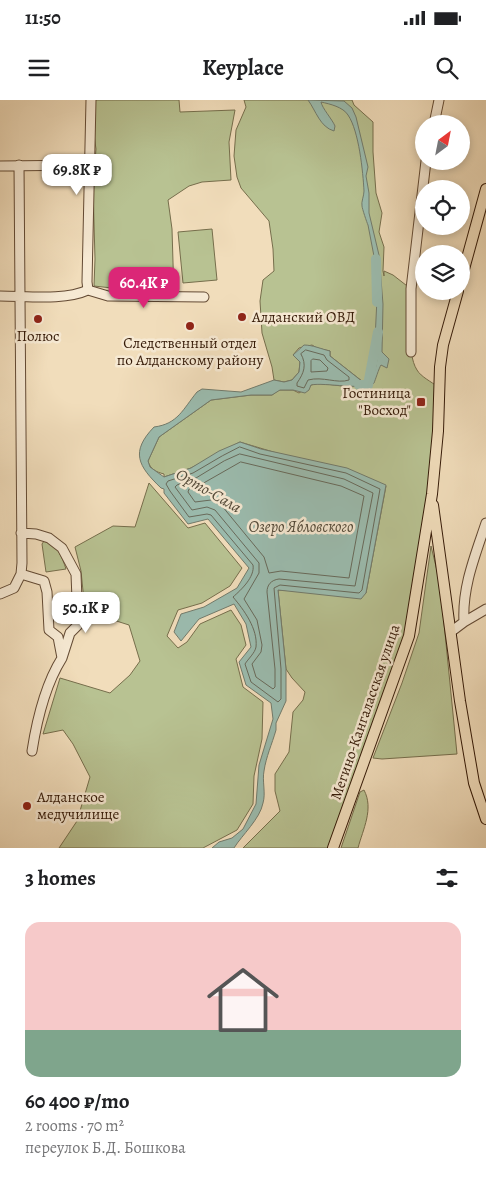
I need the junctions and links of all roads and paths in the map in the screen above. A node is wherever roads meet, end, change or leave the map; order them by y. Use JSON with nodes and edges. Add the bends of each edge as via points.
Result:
{"nodes":[{"id":1,"x":92,"y":100,"type":"edge"},
{"id":2,"x":439,"y":100,"type":"edge"},
{"id":3,"x":436,"y":115,"type":"edge"},
{"id":4,"x":19,"y":165,"type":"junction"},
{"id":5,"x":90,"y":165,"type":"junction"},
{"id":6,"x":0,"y":166,"type":"edge"},
{"id":7,"x":425,"y":170,"type":"edge"},
{"id":8,"x":486,"y":189,"type":"edge"},
{"id":9,"x":470,"y":247,"type":"edge"},
{"id":10,"x":88,"y":290,"type":"junction"},
{"id":11,"x":0,"y":296,"type":"edge"},
{"id":12,"x":19,"y":296,"type":"junction"},
{"id":13,"x":204,"y":297,"type":"dead end"},
{"id":14,"x":456,"y":300,"type":"edge"},
{"id":15,"x":410,"y":352,"type":"dead end"},
{"id":16,"x":432,"y":494,"type":"junction"},
{"id":17,"x":486,"y":524,"type":"edge"},
{"id":18,"x":21,"y":533,"type":"junction"},
{"id":19,"x":20,"y":574,"type":"junction"},
{"id":20,"x":0,"y":594,"type":"edge"},
{"id":21,"x":486,"y":609,"type":"edge"},
{"id":22,"x":464,"y":622,"type":"junction"},
{"id":23,"x":452,"y":631,"type":"junction"},
{"id":24,"x":62,"y":658,"type":"junction"},
{"id":25,"x":32,"y":751,"type":"dead end"},
{"id":26,"x":486,"y":818,"type":"edge"},
{"id":27,"x":333,"y":848,"type":"edge"}],
"edges":[{"from":1,"to":5,"type":"street"},
{"from":2,"to":3,"type":"street"},
{"from":4,"to":5,"type":"street"},
{"from":4,"to":6,"type":"street"},
{"from":4,"to":12,"type":"street"},
{"from":5,"to":10,"type":"street"},
{"from":7,"to":15,"type":"street","via":[[411,289]]},
{"from":8,"to":9,"type":"main road"},
{"from":10,"to":12,"type":"street","via":[[66,296]]},
{"from":10,"to":13,"type":"street","via":[[108,296]]},
{"from":11,"to":12,"type":"street"},
{"from":12,"to":18,"type":"street"},
{"from":14,"to":16,"type":"main road","name":"Мегино-Кангаласская улица","via":[[440,366]]},
{"from":16,"to":23,"type":"main road","name":"Мегино-Кангаласская улица"},
{"from":16,"to":27,"type":"main road","name":"Мегино-Кангаласская улица","via":[[408,636]]},
{"from":17,"to":22,"type":"street","via":[[467,578]]},
{"from":18,"to":19,"type":"street"},
{"from":18,"to":24,"type":"street","via":[[49,538],[62,548],[76,574],[78,625],[70,633]]},
{"from":19,"to":20,"type":"street","via":[[14,588]]},
{"from":19,"to":24,"type":"street","via":[[44,581],[49,630],[58,636]]},
{"from":21,"to":22,"type":"street"},
{"from":22,"to":23,"type":"street"},
{"from":23,"to":26,"type":"main road","name":"Мегино-Кангаласская улица","via":[[473,776]]},
{"from":24,"to":25,"type":"street","via":[[53,672],[36,725]]}]}
